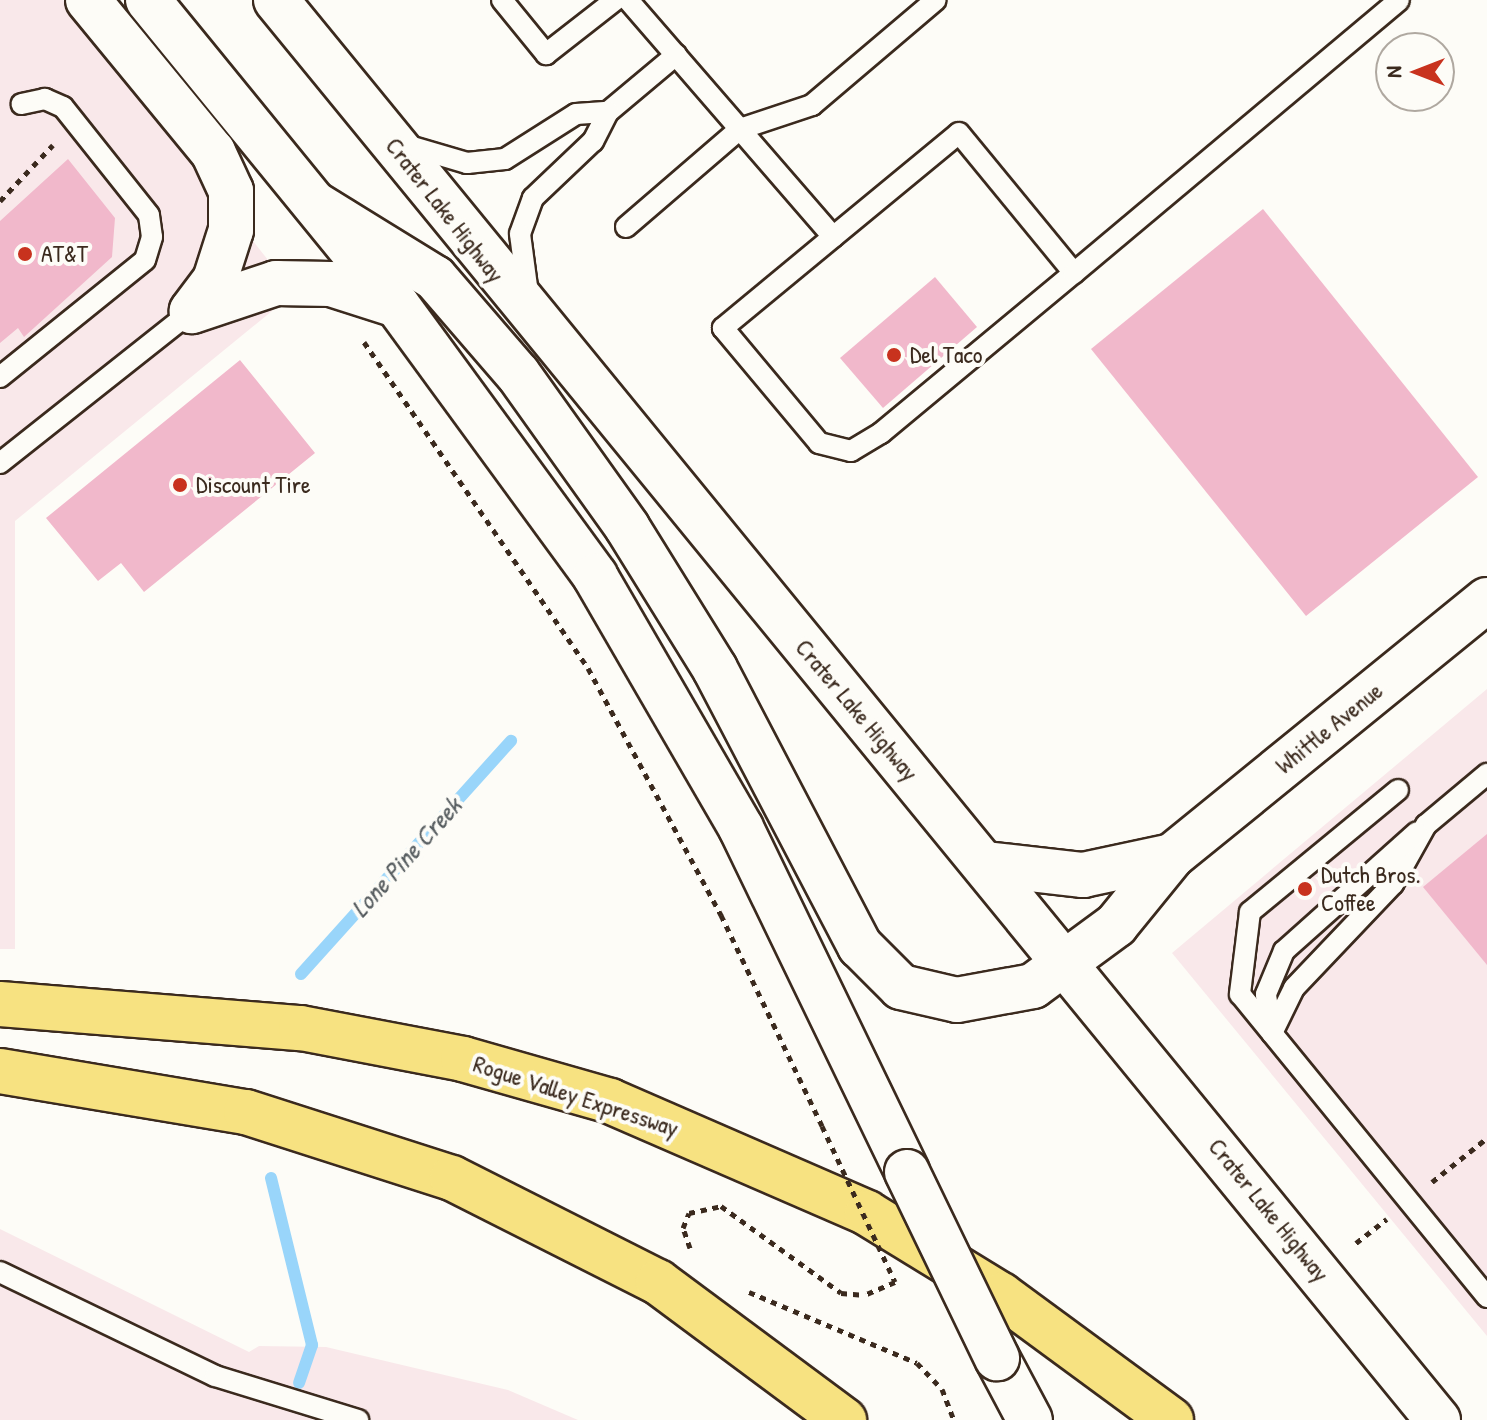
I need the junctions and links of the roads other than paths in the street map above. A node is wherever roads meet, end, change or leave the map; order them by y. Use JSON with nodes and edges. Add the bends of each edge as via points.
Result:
{"nodes":[{"id":1,"x":88,"y":0,"type":"edge"},
{"id":2,"x":148,"y":0,"type":"edge"},
{"id":3,"x":276,"y":0,"type":"edge"},
{"id":4,"x":502,"y":0,"type":"edge"},
{"id":5,"x":615,"y":0,"type":"edge"},
{"id":6,"x":628,"y":0,"type":"edge"},
{"id":7,"x":936,"y":0,"type":"edge"},
{"id":8,"x":1399,"y":0,"type":"edge"},
{"id":9,"x":676,"y":55,"type":"junction"},
{"id":10,"x":22,"y":104,"type":"dead end"},
{"id":11,"x":608,"y":112,"type":"junction"},
{"id":12,"x":740,"y":129,"type":"junction"},
{"id":13,"x":386,"y":135,"type":"junction"},
{"id":14,"x":315,"y":204,"type":"junction"},
{"id":15,"x":626,"y":227,"type":"dead end"},
{"id":16,"x":833,"y":237,"type":"junction"},
{"id":17,"x":1074,"y":273,"type":"junction"},
{"id":18,"x":397,"y":305,"type":"junction"},
{"id":19,"x":192,"y":311,"type":"junction"},
{"id":20,"x":531,"y":317,"type":"junction"},
{"id":21,"x":0,"y":377,"type":"edge"},
{"id":22,"x":0,"y":463,"type":"edge"},
{"id":23,"x":1487,"y":600,"type":"edge"},
{"id":24,"x":1487,"y":774,"type":"edge"},
{"id":25,"x":1398,"y":790,"type":"dead end"},
{"id":26,"x":1426,"y":825,"type":"junction"},
{"id":27,"x":1172,"y":856,"type":"junction"},
{"id":28,"x":986,"y":864,"type":"junction"},
{"id":29,"x":1067,"y":961,"type":"junction"},
{"id":30,"x":0,"y":1004,"type":"edge"},
{"id":31,"x":1272,"y":1033,"type":"junction"},
{"id":32,"x":0,"y":1071,"type":"edge"},
{"id":33,"x":0,"y":1272,"type":"edge"},
{"id":34,"x":1487,"y":1297,"type":"edge"},
{"id":35,"x":358,"y":1420,"type":"edge"},
{"id":36,"x":844,"y":1420,"type":"edge"},
{"id":37,"x":1030,"y":1420,"type":"edge"},
{"id":38,"x":1171,"y":1420,"type":"edge"},
{"id":39,"x":1438,"y":1420,"type":"edge"}],
"edges":[{"from":1,"to":19,"type":"main road","via":[[213,152],[231,191],[231,230],[215,280]]},
{"from":2,"to":14,"type":"main road"},
{"from":3,"to":13,"type":"main road","name":"Crater Lake Highway"},
{"from":4,"to":5,"type":"lane","via":[[546,54]]},
{"from":6,"to":9,"type":"lane"},
{"from":7,"to":12,"type":"lane","via":[[812,105]]},
{"from":8,"to":17,"type":"lane"},
{"from":9,"to":11,"type":"lane"},
{"from":9,"to":12,"type":"lane"},
{"from":10,"to":21,"type":"lane","via":[[45,99],[63,107],[149,215],[152,237],[145,260]]},
{"from":11,"to":13,"type":"lane","via":[[576,114],[505,159],[479,162],[422,153]]},
{"from":11,"to":20,"type":"lane","via":[[593,141],[533,198],[520,234]]},
{"from":12,"to":15,"type":"lane"},
{"from":12,"to":16,"type":"lane"},
{"from":13,"to":20,"type":"main road","name":"Crater Lake Highway"},
{"from":14,"to":18,"type":"main road"},
{"from":14,"to":29,"type":"main road","name":"Whittle Avenue","via":[[435,278],[518,374],[627,527],[715,669],[870,956],[901,987],[957,1000],[1033,986]]},
{"from":16,"to":17,"type":"lane","via":[[959,133]]},
{"from":16,"to":17,"type":"lane","via":[[723,328],[819,443],[851,451]]},
{"from":18,"to":19,"type":"main road","via":[[331,284],[276,283]]},
{"from":18,"to":37,"type":"main road","bridge":true,"via":[[595,576],[652,669],[741,828]]},
{"from":19,"to":22,"type":"lane"},
{"from":20,"to":28,"type":"main road","name":"Crater Lake Highway"},
{"from":23,"to":27,"type":"main road","name":"Whittle Avenue"},
{"from":24,"to":26,"type":"lane"},
{"from":25,"to":31,"type":"lane","via":[[1250,912],[1240,994]]},
{"from":26,"to":31,"type":"lane","via":[[1393,884],[1294,988]]},
{"from":26,"to":31,"type":"lane","via":[[1284,951],[1266,994]]},
{"from":27,"to":28,"type":"main road","via":[[1083,875]]},
{"from":27,"to":29,"type":"main road","name":"Whittle Avenue","via":[[1116,925]]},
{"from":28,"to":29,"type":"main road","name":"Crater Lake Highway"},
{"from":29,"to":39,"type":"main road","name":"Crater Lake Highway"},
{"from":30,"to":38,"type":"highway","name":"Rogue Valley Expressway","via":[[301,1028],[463,1059],[610,1101],[867,1213],[1012,1302]]},
{"from":31,"to":34,"type":"lane"},
{"from":32,"to":36,"type":"highway","via":[[246,1112],[452,1178],[658,1282]]},
{"from":33,"to":35,"type":"lane","via":[[215,1376]]}]}
